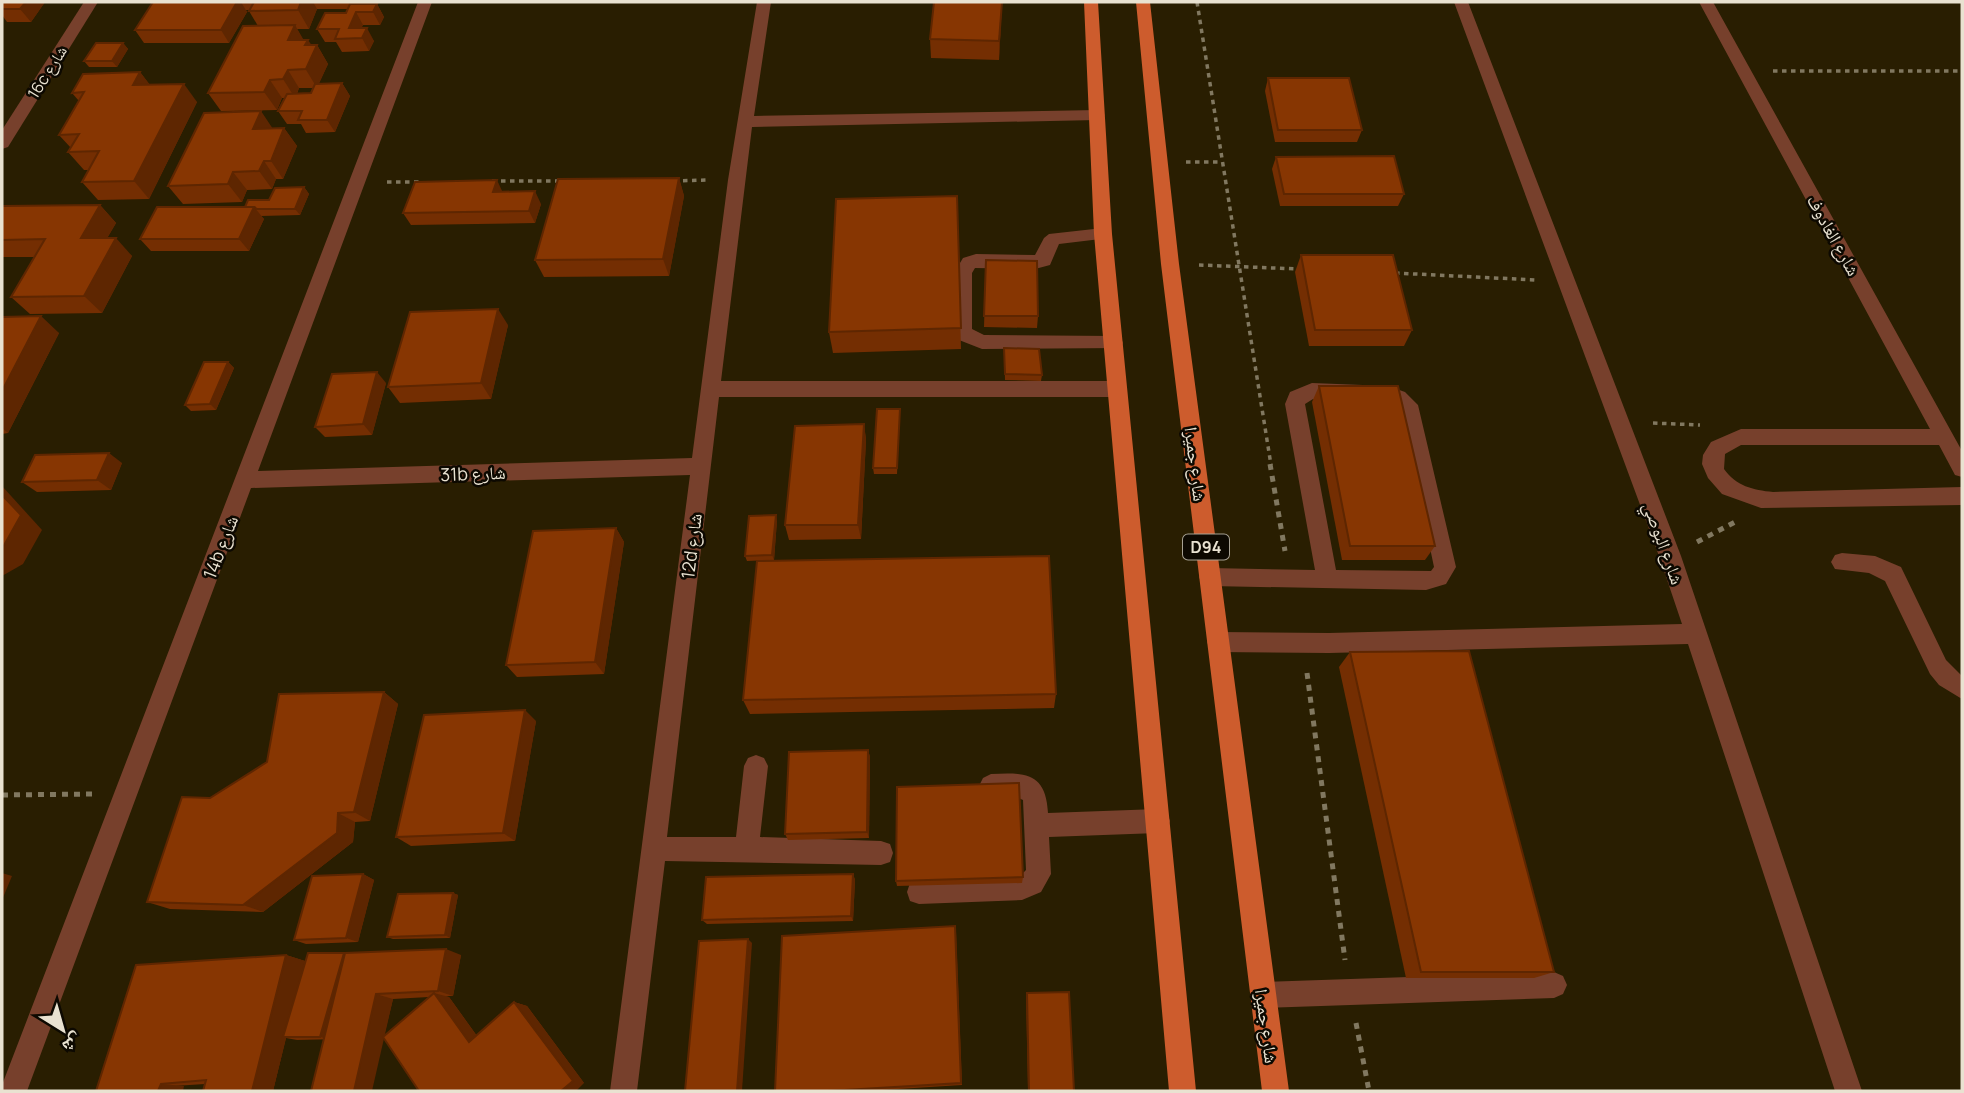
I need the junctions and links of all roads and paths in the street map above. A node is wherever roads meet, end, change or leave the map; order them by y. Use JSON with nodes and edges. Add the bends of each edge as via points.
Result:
{"nodes":[{"id":1,"x":92,"y":2,"type":"edge"},
{"id":2,"x":425,"y":2,"type":"edge"},
{"id":3,"x":764,"y":2,"type":"edge"},
{"id":4,"x":1091,"y":2,"type":"edge"},
{"id":5,"x":1143,"y":2,"type":"edge"},
{"id":6,"x":1461,"y":2,"type":"edge"},
{"id":7,"x":1706,"y":2,"type":"edge"},
{"id":8,"x":1744,"y":71,"type":"junction"},
{"id":9,"x":1962,"y":71,"type":"edge"},
{"id":10,"x":1097,"y":115,"type":"junction"},
{"id":11,"x":745,"y":122,"type":"junction"},
{"id":12,"x":2,"y":143,"type":"edge"},
{"id":13,"x":736,"y":180,"type":"junction"},
{"id":14,"x":492,"y":181,"type":"edge"},
{"id":15,"x":573,"y":181,"type":"edge"},
{"id":16,"x":668,"y":181,"type":"edge"},
{"id":17,"x":356,"y":182,"type":"junction"},
{"id":18,"x":424,"y":182,"type":"edge"},
{"id":19,"x":1103,"y":234,"type":"junction"},
{"id":20,"x":1170,"y":264,"type":"junction"},
{"id":21,"x":1305,"y":269,"type":"edge"},
{"id":22,"x":1387,"y":273,"type":"edge"},
{"id":23,"x":1565,"y":282,"type":"junction"},
{"id":24,"x":1114,"y":343,"type":"junction"},
{"id":25,"x":1117,"y":388,"type":"junction"},
{"id":26,"x":711,"y":389,"type":"junction"},
{"id":27,"x":1617,"y":421,"type":"junction"},
{"id":28,"x":1741,"y":437,"type":"junction"},
{"id":29,"x":1945,"y":437,"type":"junction"},
{"id":30,"x":1961,"y":463,"type":"edge"},
{"id":31,"x":701,"y":466,"type":"junction"},
{"id":32,"x":245,"y":480,"type":"junction"},
{"id":33,"x":1962,"y":496,"type":"edge"},
{"id":34,"x":1773,"y":501,"type":"junction"},
{"id":35,"x":1670,"y":556,"type":"junction"},
{"id":36,"x":1842,"y":562,"type":"dead end"},
{"id":37,"x":1210,"y":577,"type":"junction"},
{"id":38,"x":1327,"y":579,"type":"junction"},
{"id":39,"x":1696,"y":634,"type":"junction"},
{"id":40,"x":1218,"y":642,"type":"junction"},
{"id":41,"x":1962,"y":689,"type":"edge"},
{"id":42,"x":756,"y":766,"type":"dead end"},
{"id":43,"x":971,"y":786,"type":"edge"},
{"id":44,"x":127,"y":793,"type":"junction"},
{"id":45,"x":2,"y":795,"type":"edge"},
{"id":46,"x":1158,"y":821,"type":"junction"},
{"id":47,"x":1038,"y":825,"type":"junction"},
{"id":48,"x":654,"y":849,"type":"junction"},
{"id":49,"x":746,"y":851,"type":"junction"},
{"id":50,"x":881,"y":853,"type":"dead end"},
{"id":51,"x":919,"y":892,"type":"edge"},
{"id":52,"x":1554,"y":985,"type":"edge"},
{"id":53,"x":1262,"y":995,"type":"junction"},
{"id":54,"x":13,"y":1091,"type":"edge"},
{"id":55,"x":624,"y":1091,"type":"edge"},
{"id":56,"x":1183,"y":1091,"type":"edge"},
{"id":57,"x":1276,"y":1091,"type":"edge"},
{"id":58,"x":1849,"y":1091,"type":"edge"}],
"edges":[{"from":1,"to":12,"type":"street","name":"16c شارع"},
{"from":2,"to":17,"type":"street","name":"14b شارع"},
{"from":3,"to":11,"type":"street","name":"12d شارع"},
{"from":4,"to":10,"type":"main road"},
{"from":5,"to":20,"type":"main road","name":"شارع جميرا","number":"D94"},
{"from":6,"to":23,"type":"street","name":"شارع البوصي"},
{"from":7,"to":8,"type":"street","name":"شارع الغادوف"},
{"from":8,"to":9,"type":"path"},
{"from":8,"to":29,"type":"street","name":"شارع الغادوف"},
{"from":10,"to":11,"type":"street"},
{"from":10,"to":19,"type":"main road"},
{"from":11,"to":13,"type":"street","name":"12d شارع"},
{"from":13,"to":16,"type":"path"},
{"from":13,"to":26,"type":"street","name":"12d شارع"},
{"from":14,"to":15,"type":"path"},
{"from":17,"to":18,"type":"path"},
{"from":17,"to":32,"type":"street","name":"14b شارع"},
{"from":19,"to":24,"type":"main road"},
{"from":19,"to":24,"type":"street","via":[[1055,238],[1044,260],[1035,262],[969,263],[963,274],[963,329],[965,335],[982,342]]},
{"from":20,"to":21,"type":"path"},
{"from":20,"to":37,"type":"main road","name":"شارع جميرا","number":"D94"},
{"from":22,"to":23,"type":"path"},
{"from":23,"to":27,"type":"street","name":"شارع البوصي"},
{"from":24,"to":25,"type":"main road"},
{"from":25,"to":26,"type":"street"},
{"from":25,"to":46,"type":"main road"},
{"from":26,"to":31,"type":"street","name":"12d شارع"},
{"from":27,"to":28,"type":"path","via":[[1700,425]]},
{"from":27,"to":35,"type":"street","name":"شارع البوصي"},
{"from":28,"to":29,"type":"street"},
{"from":28,"to":34,"type":"street","via":[[1716,446],[1714,470],[1739,494]]},
{"from":29,"to":30,"type":"street","name":"شارع الغادوف"},
{"from":31,"to":32,"type":"street","name":"31b شارع"},
{"from":31,"to":48,"type":"street","name":"12d شارع"},
{"from":32,"to":44,"type":"street","name":"14b شارع"},
{"from":33,"to":34,"type":"street"},
{"from":34,"to":35,"type":"path"},
{"from":35,"to":39,"type":"street","name":"شارع البوصي"},
{"from":36,"to":41,"type":"street","via":[[1871,563],[1893,574],[1938,667]]},
{"from":37,"to":38,"type":"street"},
{"from":37,"to":40,"type":"main road","name":"شارع جميرا","number":"D94"},
{"from":38,"to":38,"type":"street","via":[[1426,581],[1442,575],[1445,567],[1411,411],[1398,397],[1312,391],[1297,397]]},
{"from":39,"to":40,"type":"street"},
{"from":39,"to":58,"type":"street","name":"شارع البوصي"},
{"from":40,"to":53,"type":"main road","name":"شارع جميرا","number":"D94"},
{"from":42,"to":49,"type":"street"},
{"from":43,"to":47,"type":"street","via":[[1029,788],[1038,802]]},
{"from":44,"to":45,"type":"path"},
{"from":44,"to":54,"type":"street","name":"14b شارع"},
{"from":46,"to":47,"type":"street"},
{"from":46,"to":56,"type":"main road"},
{"from":47,"to":51,"type":"street","via":[[1039,874],[1032,883],[1022,888]]},
{"from":48,"to":49,"type":"street"},
{"from":48,"to":55,"type":"street","name":"12d شارع"},
{"from":49,"to":50,"type":"street"},
{"from":52,"to":53,"type":"street"},
{"from":53,"to":57,"type":"main road","name":"شارع جميرا","number":"D94"}]}
